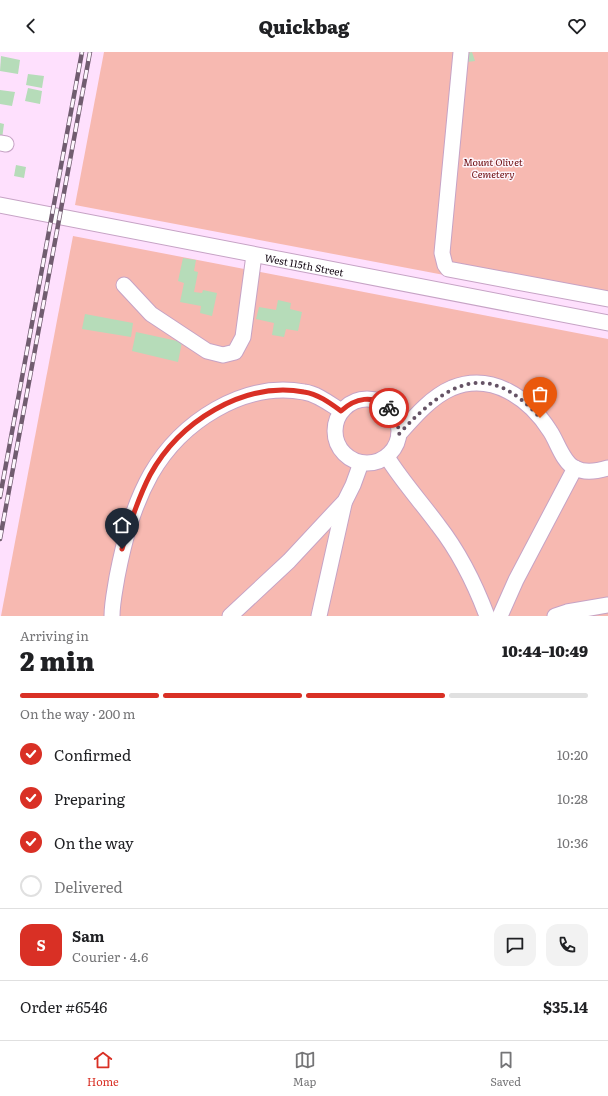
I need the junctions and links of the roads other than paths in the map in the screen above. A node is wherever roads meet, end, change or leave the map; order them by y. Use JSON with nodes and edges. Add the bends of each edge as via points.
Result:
{"nodes":[{"id":1,"x":461,"y":52,"type":"edge"},
{"id":2,"x":0,"y":206,"type":"edge"},
{"id":3,"x":254,"y":255,"type":"junction"},
{"id":4,"x":124,"y":285,"type":"dead end"},
{"id":5,"x":608,"y":299,"type":"edge"},
{"id":6,"x":608,"y":323,"type":"edge"},
{"id":7,"x":341,"y":411,"type":"junction"},
{"id":8,"x":399,"y":434,"type":"junction"},
{"id":9,"x":387,"y":457,"type":"junction"},
{"id":10,"x":361,"y":463,"type":"junction"},
{"id":11,"x":575,"y":468,"type":"junction"},
{"id":12,"x":608,"y":468,"type":"edge"},
{"id":13,"x":345,"y":501,"type":"junction"},
{"id":14,"x":608,"y":605,"type":"edge"},
{"id":15,"x":112,"y":616,"type":"edge"},
{"id":16,"x":230,"y":616,"type":"edge"},
{"id":17,"x":319,"y":616,"type":"edge"},
{"id":18,"x":487,"y":616,"type":"edge"},
{"id":19,"x":500,"y":616,"type":"edge"},
{"id":20,"x":555,"y":616,"type":"edge"}],
"edges":[{"from":1,"to":5,"type":"street","via":[[442,253],[445,265],[448,269]]},
{"from":2,"to":3,"type":"street","name":"West 115th Street"},
{"from":3,"to":4,"type":"street","via":[[243,337],[235,352],[223,355],[207,351],[151,314]]},
{"from":3,"to":6,"type":"street","name":"West 115th Street"},
{"from":7,"to":8,"type":"street","via":[[358,400],[379,401],[388,406],[394,414]]},
{"from":7,"to":10,"type":"street","via":[[335,426],[336,442],[350,459]]},
{"from":7,"to":15,"type":"street","via":[[323,399],[305,392],[264,390],[227,403],[202,418],[165,452],[137,504],[122,549]]},
{"from":8,"to":9,"type":"street"},
{"from":8,"to":11,"type":"street","via":[[424,408],[452,388],[484,383],[499,386],[528,404],[550,430],[567,462]]},
{"from":9,"to":10,"type":"street","via":[[370,463]]},
{"from":9,"to":18,"type":"street","via":[[458,554]]},
{"from":10,"to":13,"type":"street"},
{"from":11,"to":12,"type":"street","via":[[589,471]]},
{"from":11,"to":19,"type":"street","via":[[516,580]]},
{"from":13,"to":16,"type":"street","via":[[289,561]]},
{"from":13,"to":17,"type":"street"},
{"from":14,"to":20,"type":"street"}]}
